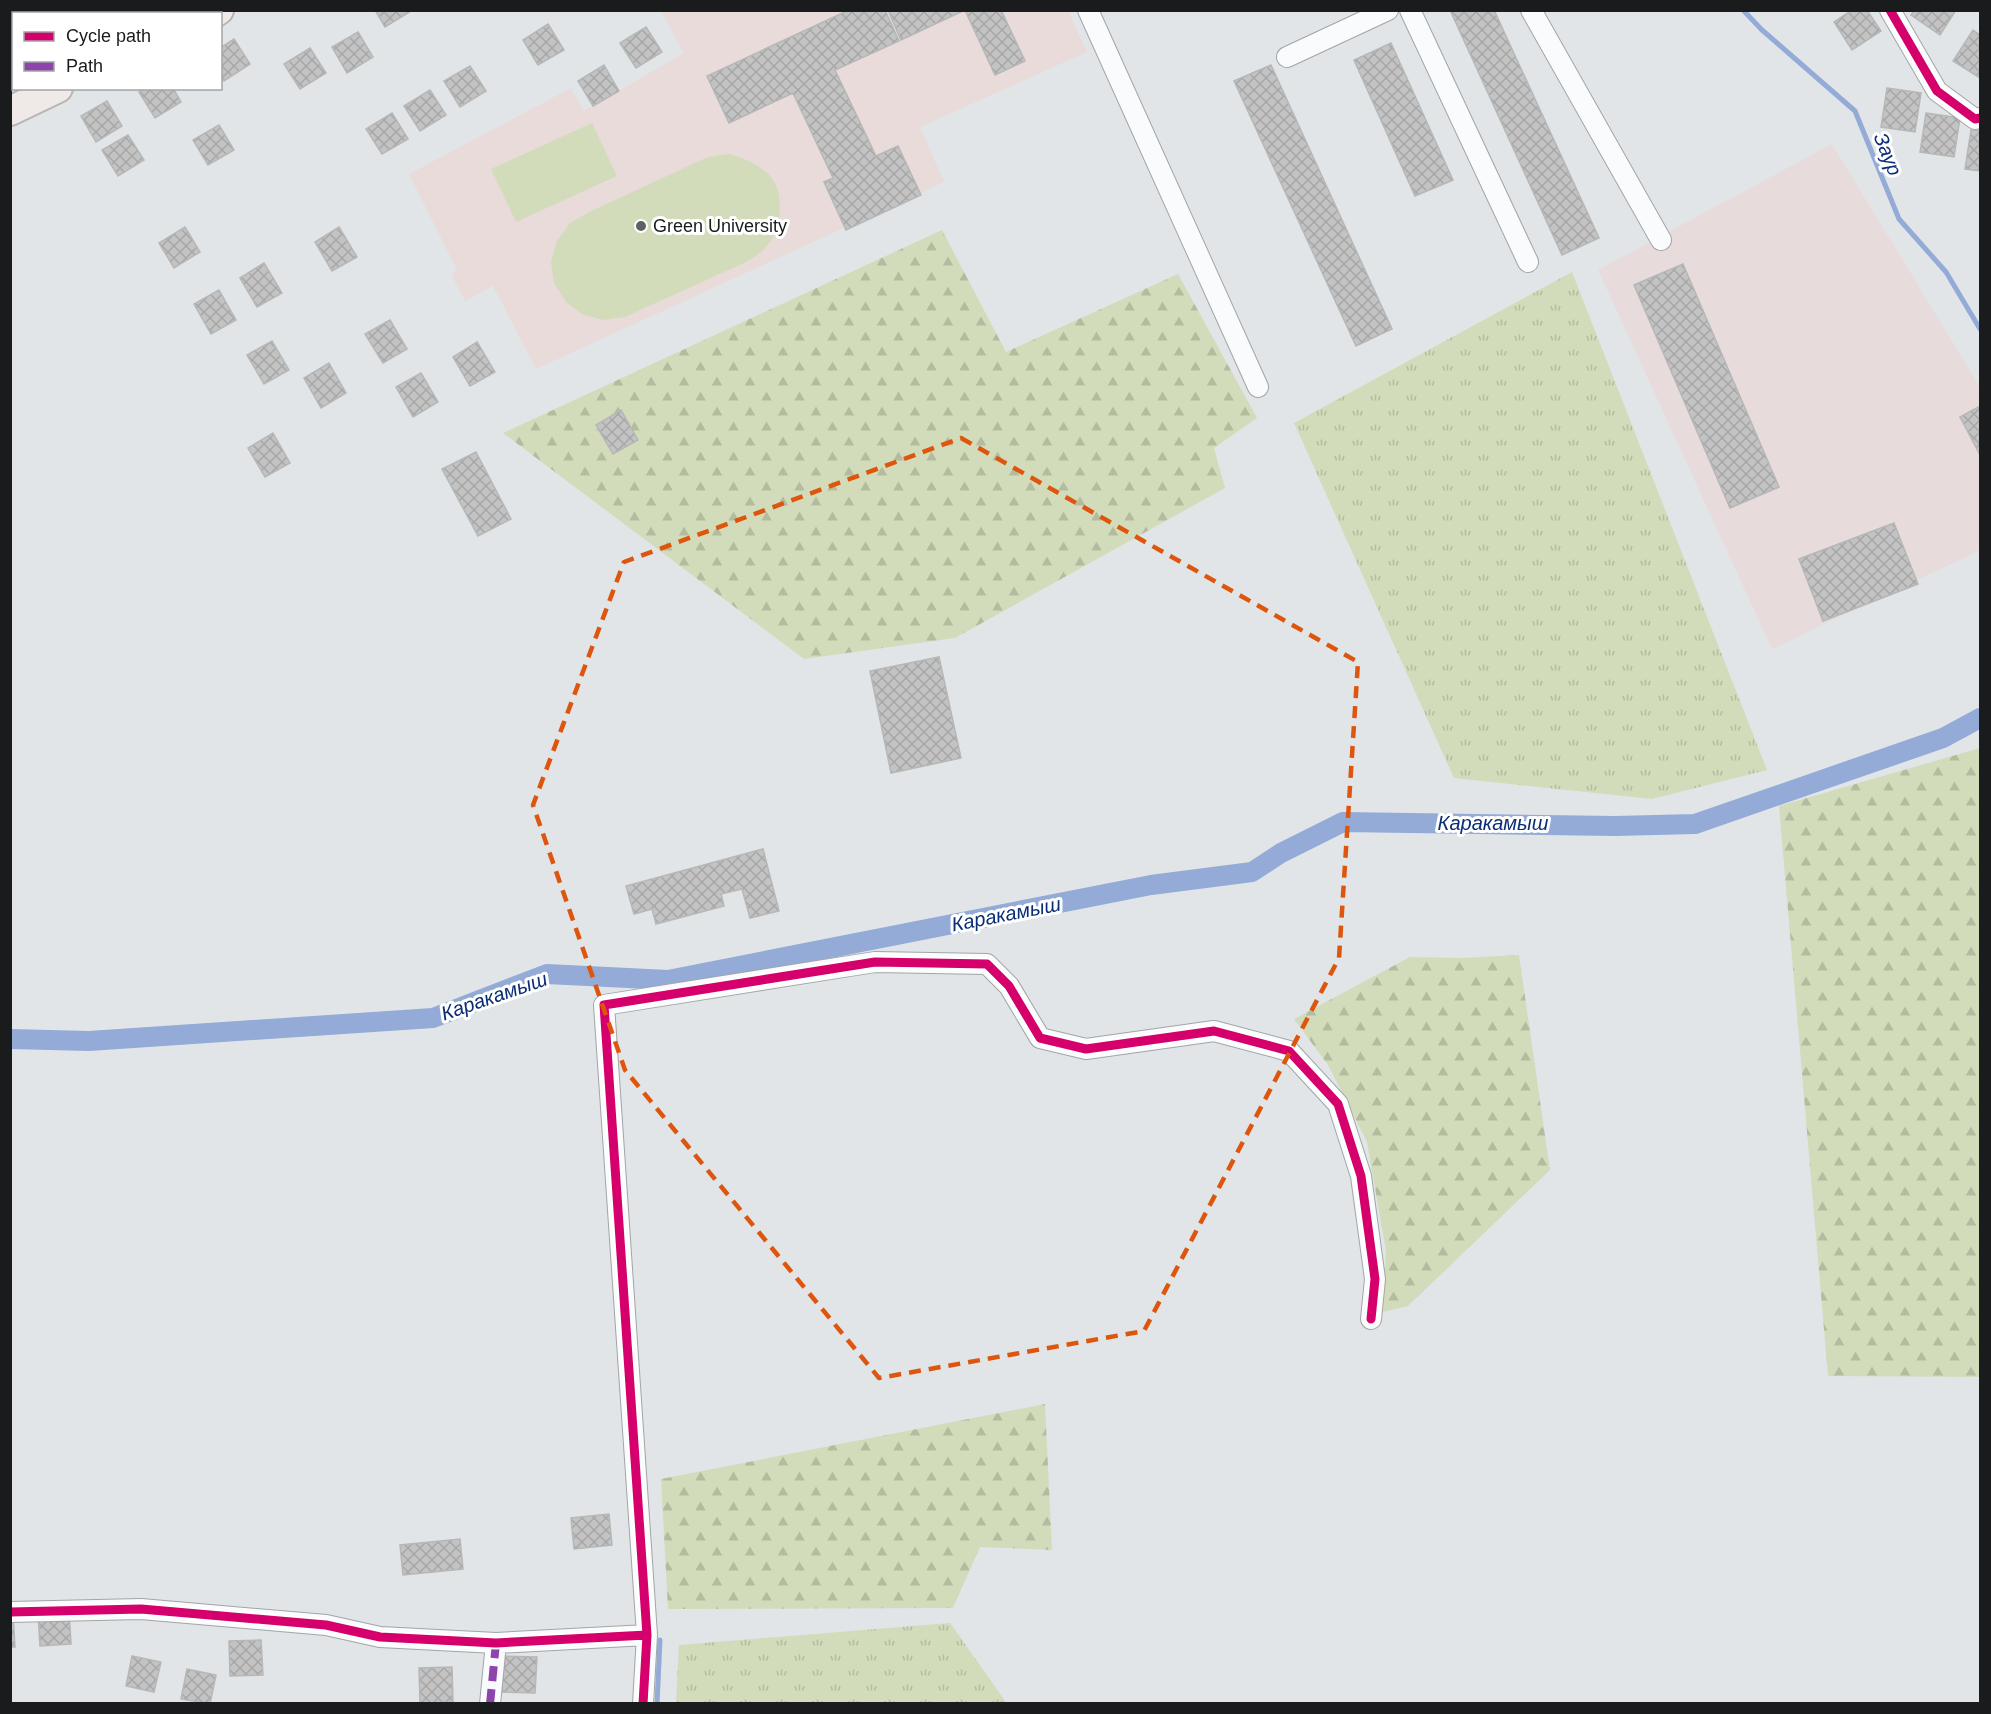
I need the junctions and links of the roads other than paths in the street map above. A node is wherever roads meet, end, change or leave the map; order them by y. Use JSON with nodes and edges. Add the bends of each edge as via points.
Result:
{"nodes":[{"id":1,"x":1088,"y":10,"type":"edge"},
{"id":2,"x":1388,"y":10,"type":"edge"},
{"id":3,"x":1410,"y":10,"type":"edge"},
{"id":4,"x":1531,"y":10,"type":"edge"},
{"id":5,"x":1890,"y":10,"type":"edge"},
{"id":6,"x":1287,"y":57,"type":"dead end"},
{"id":7,"x":54,"y":90,"type":"edge"},
{"id":8,"x":10,"y":111,"type":"edge"},
{"id":9,"x":1980,"y":118,"type":"edge"},
{"id":10,"x":1661,"y":240,"type":"dead end"},
{"id":11,"x":1528,"y":262,"type":"dead end"},
{"id":12,"x":1258,"y":387,"type":"dead end"},
{"id":13,"x":1371,"y":1319,"type":"dead end"},
{"id":14,"x":10,"y":1612,"type":"edge"},
{"id":15,"x":647,"y":1635,"type":"junction"},
{"id":16,"x":496,"y":1643,"type":"junction"},
{"id":17,"x":490,"y":1704,"type":"edge"},
{"id":18,"x":643,"y":1704,"type":"edge"}],
"edges":[{"from":1,"to":12,"type":"street"},
{"from":2,"to":6,"type":"street"},
{"from":3,"to":11,"type":"street"},
{"from":4,"to":10,"type":"street"},
{"from":5,"to":9,"type":"street","via":[[1937,91],[1975,119]]},
{"from":7,"to":8,"type":"highway"},
{"from":13,"to":15,"type":"street","via":[[1375,1278],[1361,1176],[1338,1104],[1289,1051],[1214,1031],[1086,1049],[1040,1038],[1009,986],[987,964],[875,962],[604,1005]]},
{"from":14,"to":16,"type":"street","via":[[141,1608],[326,1625],[380,1637]]},
{"from":15,"to":16,"type":"street"},
{"from":15,"to":18,"type":"street"},
{"from":16,"to":17,"type":"street"}]}
